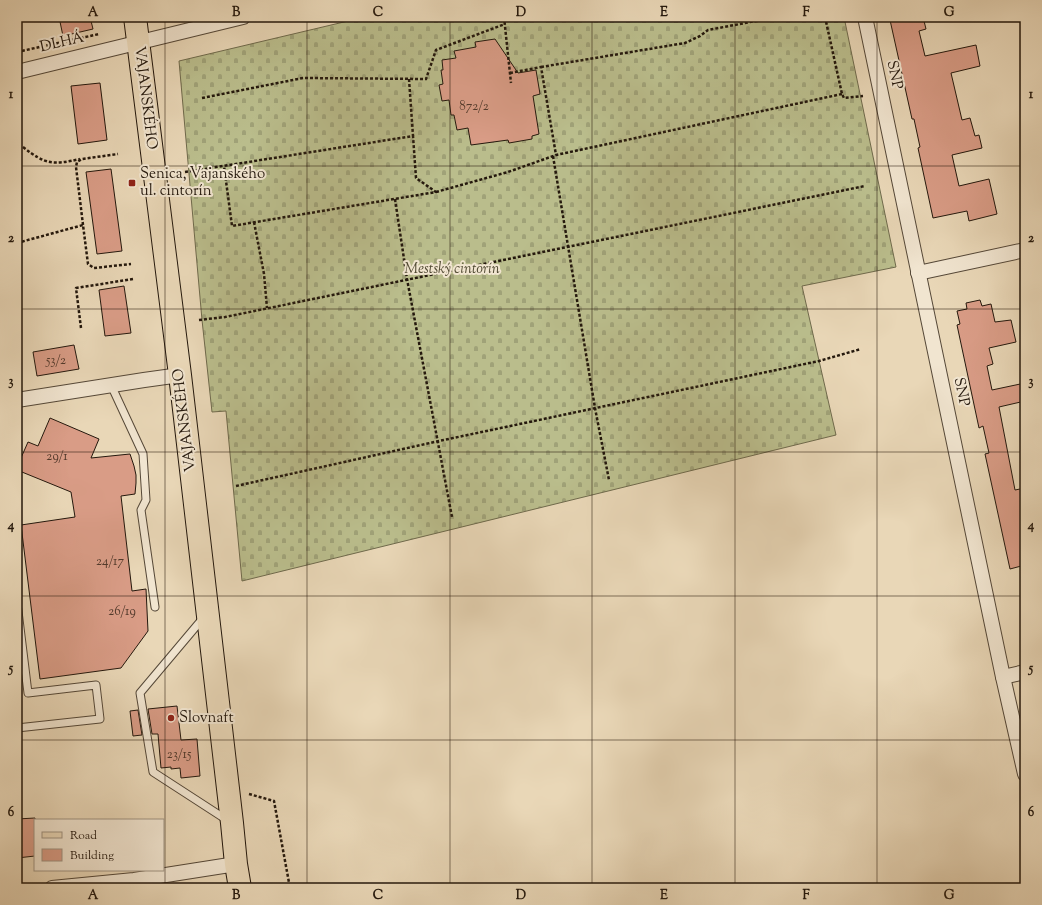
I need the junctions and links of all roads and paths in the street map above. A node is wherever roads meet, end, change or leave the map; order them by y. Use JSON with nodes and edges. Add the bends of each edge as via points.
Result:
{"nodes":[{"id":1,"x":135,"y":17,"type":"edge"},
{"id":2,"x":243,"y":17,"type":"edge"},
{"id":3,"x":504,"y":17,"type":"edge"},
{"id":4,"x":777,"y":17,"type":"edge"},
{"id":5,"x":825,"y":17,"type":"edge"},
{"id":6,"x":865,"y":17,"type":"edge"},
{"id":7,"x":505,"y":24,"type":"junction"},
{"id":8,"x":99,"y":34,"type":"dead end"},
{"id":9,"x":138,"y":43,"type":"junction"},
{"id":10,"x":17,"y":52,"type":"edge"},
{"id":11,"x":541,"y":67,"type":"junction"},
{"id":12,"x":17,"y":72,"type":"edge"},
{"id":13,"x":510,"y":73,"type":"junction"},
{"id":14,"x":409,"y":79,"type":"junction"},
{"id":15,"x":511,"y":82,"type":"dead end"},
{"id":16,"x":842,"y":94,"type":"junction"},
{"id":17,"x":863,"y":96,"type":"dead end"},
{"id":18,"x":202,"y":98,"type":"dead end"},
{"id":19,"x":413,"y":136,"type":"junction"},
{"id":20,"x":23,"y":147,"type":"dead end"},
{"id":21,"x":118,"y":154,"type":"dead end"},
{"id":22,"x":555,"y":156,"type":"junction"},
{"id":23,"x":82,"y":159,"type":"junction"},
{"id":24,"x":224,"y":166,"type":"junction"},
{"id":25,"x":186,"y":172,"type":"dead end"},
{"id":26,"x":866,"y":186,"type":"dead end"},
{"id":27,"x":436,"y":192,"type":"junction"},
{"id":28,"x":395,"y":199,"type":"junction"},
{"id":29,"x":254,"y":222,"type":"junction"},
{"id":30,"x":83,"y":225,"type":"junction"},
{"id":31,"x":17,"y":243,"type":"edge"},
{"id":32,"x":568,"y":246,"type":"junction"},
{"id":33,"x":1025,"y":250,"type":"edge"},
{"id":34,"x":131,"y":264,"type":"dead end"},
{"id":35,"x":918,"y":273,"type":"junction"},
{"id":36,"x":133,"y":279,"type":"dead end"},
{"id":37,"x":407,"y":279,"type":"junction"},
{"id":38,"x":267,"y":308,"type":"junction"},
{"id":39,"x":199,"y":320,"type":"dead end"},
{"id":40,"x":81,"y":328,"type":"dead end"},
{"id":41,"x":861,"y":349,"type":"dead end"},
{"id":42,"x":180,"y":375,"type":"junction"},
{"id":43,"x":111,"y":385,"type":"junction"},
{"id":44,"x":17,"y":400,"type":"edge"},
{"id":45,"x":595,"y":408,"type":"junction"},
{"id":46,"x":438,"y":441,"type":"junction"},
{"id":47,"x":609,"y":480,"type":"dead end"},
{"id":48,"x":236,"y":486,"type":"dead end"},
{"id":49,"x":452,"y":517,"type":"dead end"},
{"id":50,"x":17,"y":603,"type":"edge"},
{"id":51,"x":155,"y":607,"type":"dead end"},
{"id":52,"x":208,"y":612,"type":"junction"},
{"id":53,"x":1025,"y":672,"type":"edge"},
{"id":54,"x":1003,"y":677,"type":"junction"},
{"id":55,"x":17,"y":728,"type":"edge"},
{"id":56,"x":1025,"y":774,"type":"edge"},
{"id":57,"x":249,"y":794,"type":"dead end"},
{"id":58,"x":232,"y":823,"type":"junction"},
{"id":59,"x":236,"y":864,"type":"junction"},
{"id":60,"x":135,"y":884,"type":"edge"},
{"id":61,"x":52,"y":888,"type":"edge"},
{"id":62,"x":240,"y":888,"type":"edge"},
{"id":63,"x":290,"y":888,"type":"edge"}],
"edges":[{"from":1,"to":9,"type":"main road","name":"VAJANSKÉHO"},
{"from":2,"to":9,"type":"street","name":"DLHÁ"},
{"from":3,"to":7,"type":"path"},
{"from":4,"to":11,"type":"path","via":[[708,30],[685,43]]},
{"from":5,"to":16,"type":"path"},
{"from":6,"to":35,"type":"street","name":"SNP"},
{"from":7,"to":13,"type":"path"},
{"from":7,"to":14,"type":"path","via":[[436,50],[426,79]]},
{"from":8,"to":10,"type":"path"},
{"from":9,"to":12,"type":"street","name":"DLHÁ"},
{"from":9,"to":42,"type":"main road","name":"VAJANSKÉHO"},
{"from":11,"to":13,"type":"path"},
{"from":11,"to":22,"type":"path"},
{"from":13,"to":15,"type":"path"},
{"from":14,"to":18,"type":"path","via":[[304,78]]},
{"from":14,"to":19,"type":"path"},
{"from":16,"to":17,"type":"path","via":[[844,98]]},
{"from":16,"to":22,"type":"path"},
{"from":19,"to":24,"type":"path"},
{"from":19,"to":27,"type":"path","via":[[416,178]]},
{"from":20,"to":23,"type":"path","via":[[48,162],[62,163]]},
{"from":21,"to":23,"type":"path"},
{"from":22,"to":27,"type":"path"},
{"from":22,"to":32,"type":"path"},
{"from":23,"to":30,"type":"path","via":[[77,162],[76,167]]},
{"from":24,"to":25,"type":"path"},
{"from":24,"to":29,"type":"path","via":[[232,226]]},
{"from":26,"to":32,"type":"path"},
{"from":27,"to":28,"type":"path"},
{"from":28,"to":29,"type":"path"},
{"from":28,"to":37,"type":"path"},
{"from":29,"to":38,"type":"path","via":[[264,274]]},
{"from":30,"to":31,"type":"path"},
{"from":30,"to":34,"type":"path","via":[[88,264],[94,268]]},
{"from":32,"to":37,"type":"path"},
{"from":32,"to":45,"type":"path"},
{"from":33,"to":35,"type":"street"},
{"from":35,"to":54,"type":"street","name":"SNP"},
{"from":36,"to":40,"type":"path","via":[[76,288]]},
{"from":37,"to":38,"type":"path"},
{"from":37,"to":46,"type":"path"},
{"from":38,"to":39,"type":"path"},
{"from":41,"to":45,"type":"path","via":[[819,361]]},
{"from":42,"to":43,"type":"street"},
{"from":42,"to":52,"type":"main road","name":"VAJANSKÉHO"},
{"from":43,"to":44,"type":"street"},
{"from":43,"to":51,"type":"lane","via":[[143,454],[146,500],[141,510]]},
{"from":45,"to":46,"type":"path"},
{"from":45,"to":47,"type":"path"},
{"from":46,"to":48,"type":"path"},
{"from":46,"to":49,"type":"path"},
{"from":50,"to":55,"type":"lane","via":[[28,693],[96,685],[100,719]]},
{"from":52,"to":58,"type":"main road","name":"VAJANSKÉHO"},
{"from":52,"to":58,"type":"lane","via":[[140,693],[153,772]]},
{"from":53,"to":54,"type":"street"},
{"from":54,"to":56,"type":"street","name":"SNP"},
{"from":57,"to":63,"type":"path","via":[[274,801]]},
{"from":58,"to":59,"type":"main road","name":"VAJANSKÉHO"},
{"from":59,"to":60,"type":"street"},
{"from":59,"to":62,"type":"main road","name":"VAJANSKÉHO"},
{"from":60,"to":61,"type":"street"}]}
